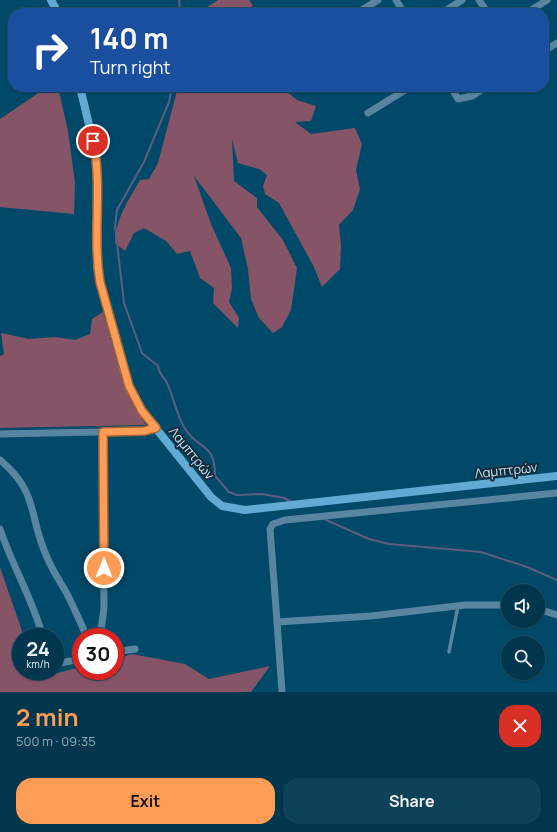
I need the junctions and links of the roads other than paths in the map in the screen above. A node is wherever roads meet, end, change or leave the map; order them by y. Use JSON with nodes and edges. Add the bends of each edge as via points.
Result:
{"nodes":[{"id":1,"x":378,"y":0,"type":"edge"},
{"id":2,"x":462,"y":0,"type":"edge"},
{"id":3,"x":546,"y":0,"type":"edge"},
{"id":4,"x":365,"y":8,"type":"edge"},
{"id":5,"x":450,"y":8,"type":"edge"},
{"id":6,"x":534,"y":8,"type":"edge"},
{"id":7,"x":81,"y":92,"type":"edge"},
{"id":8,"x":402,"y":92,"type":"edge"},
{"id":9,"x":454,"y":92,"type":"edge"},
{"id":10,"x":478,"y":92,"type":"edge"},
{"id":11,"x":368,"y":113,"type":"dead end"},
{"id":12,"x":156,"y":428,"type":"junction"},
{"id":13,"x":103,"y":432,"type":"junction"},
{"id":14,"x":0,"y":434,"type":"edge"},
{"id":15,"x":0,"y":460,"type":"edge"},
{"id":16,"x":557,"y":476,"type":"edge"},
{"id":17,"x":557,"y":493,"type":"edge"},
{"id":18,"x":0,"y":529,"type":"edge"},
{"id":19,"x":501,"y":605,"type":"edge"},
{"id":20,"x":458,"y":606,"type":"junction"},
{"id":21,"x":545,"y":611,"type":"edge"},
{"id":22,"x":557,"y":615,"type":"edge"},
{"id":23,"x":277,"y":622,"type":"junction"},
{"id":24,"x":40,"y":628,"type":"edge"},
{"id":25,"x":83,"y":628,"type":"edge"},
{"id":26,"x":101,"y":628,"type":"edge"},
{"id":27,"x":135,"y":648,"type":"dead end"},
{"id":28,"x":124,"y":650,"type":"edge"},
{"id":29,"x":448,"y":652,"type":"dead end"},
{"id":30,"x":282,"y":692,"type":"edge"}],
"edges":[{"from":1,"to":4,"type":"street"},
{"from":2,"to":5,"type":"street"},
{"from":3,"to":6,"type":"street"},
{"from":7,"to":12,"type":"street","name":"Λαμπτρών","via":[[96,154],[97,265],[100,282],[129,386],[142,411]]},
{"from":8,"to":11,"type":"street"},
{"from":9,"to":10,"type":"street","via":[[458,99]]},
{"from":12,"to":13,"type":"street","via":[[144,431]]},
{"from":12,"to":16,"type":"street","name":"Λαμπτρών","via":[[211,497],[222,506],[233,509],[322,503]]},
{"from":13,"to":14,"type":"street"},
{"from":13,"to":26,"type":"street","via":[[104,608]]},
{"from":15,"to":25,"type":"street","via":[[26,490],[33,506],[45,554]]},
{"from":17,"to":23,"type":"street","via":[[285,520],[273,524],[270,529]]},
{"from":18,"to":24,"type":"street"},
{"from":19,"to":20,"type":"street"},
{"from":20,"to":23,"type":"street","via":[[371,616]]},
{"from":20,"to":29,"type":"lane"},
{"from":21,"to":22,"type":"street"},
{"from":23,"to":30,"type":"street"},
{"from":27,"to":28,"type":"street"}]}
